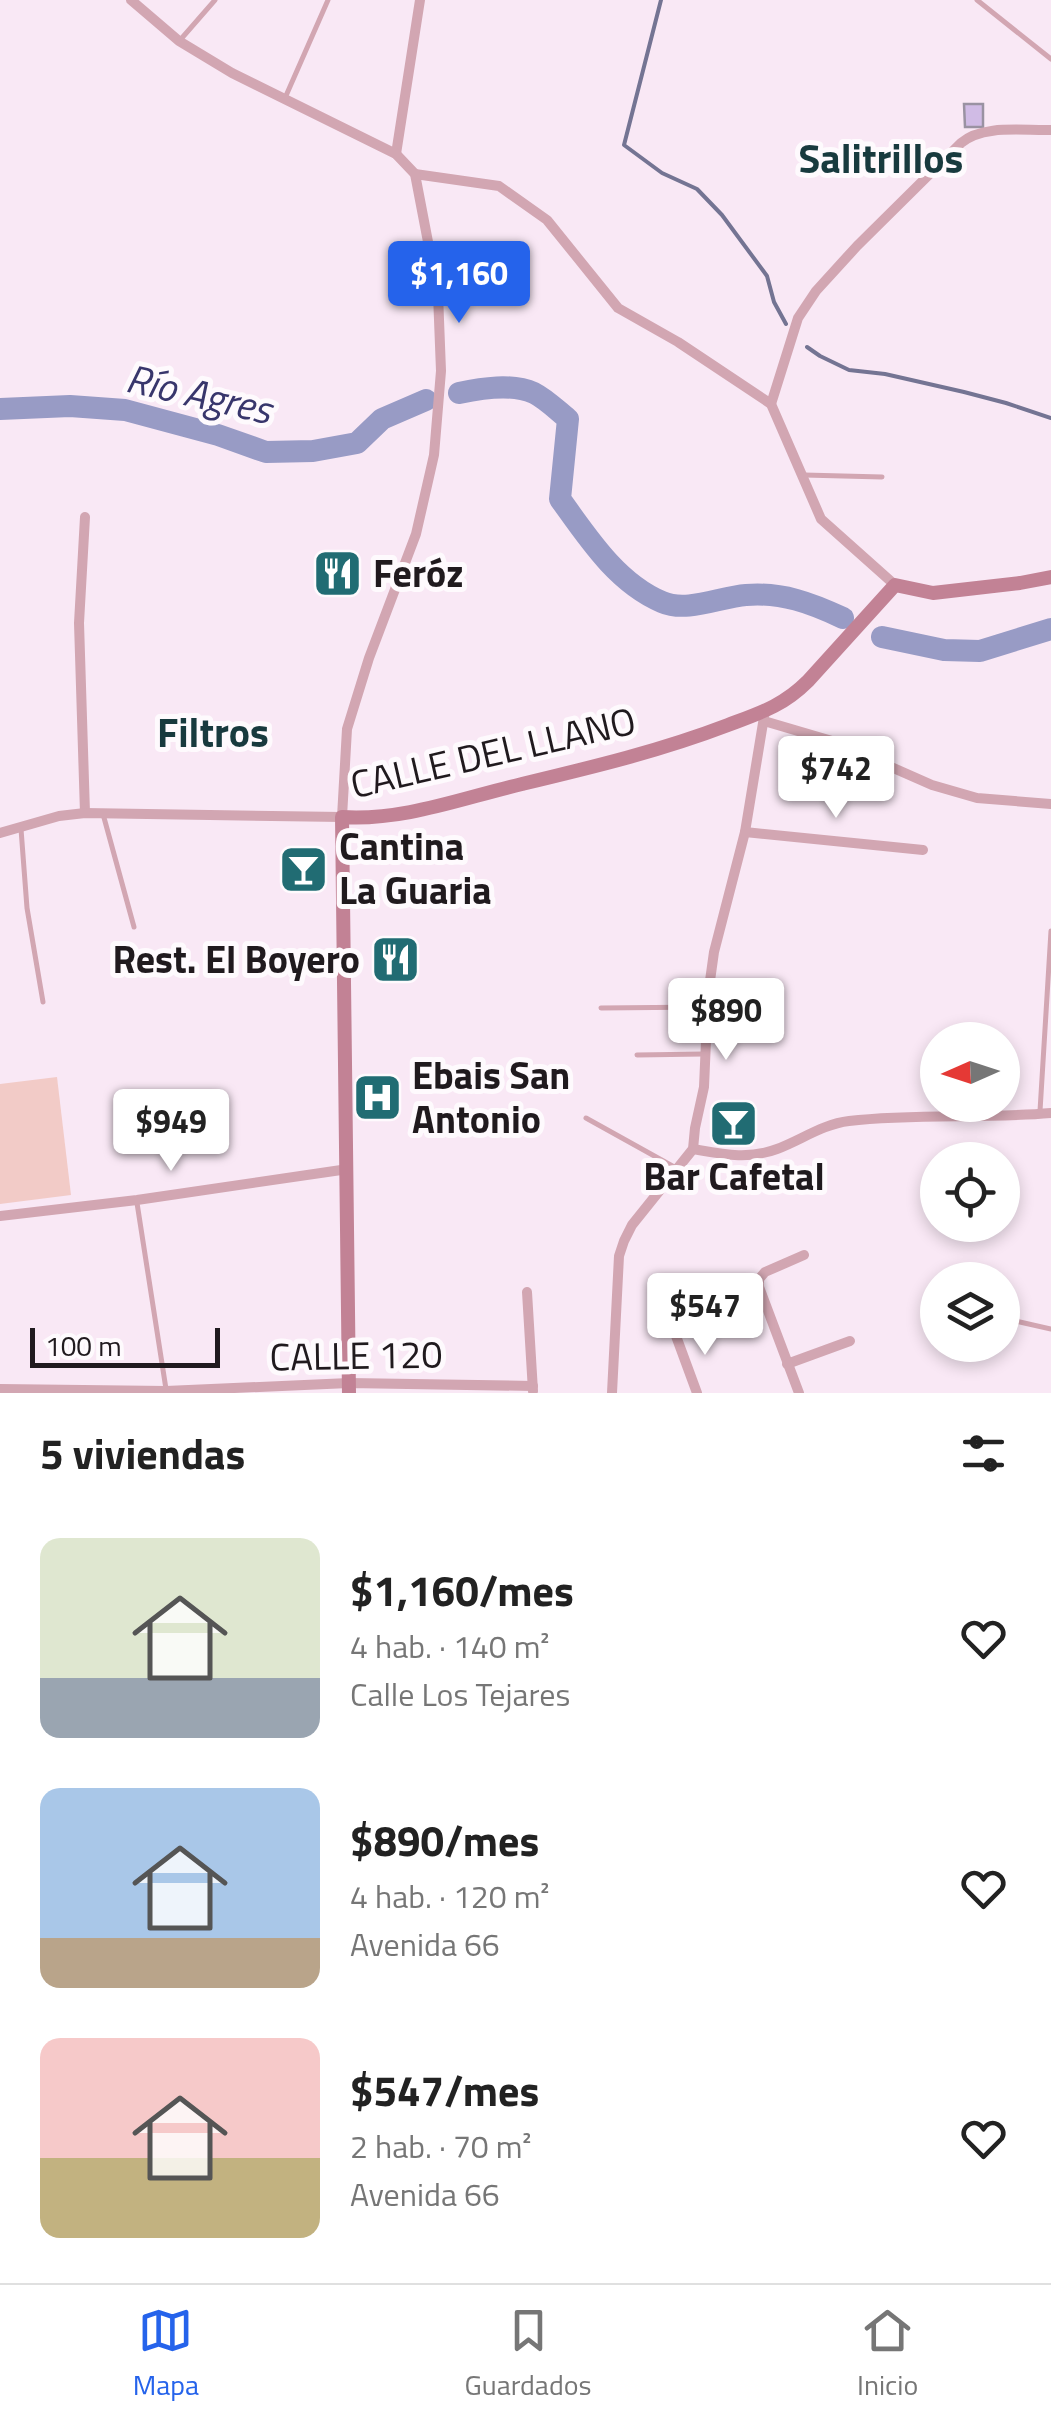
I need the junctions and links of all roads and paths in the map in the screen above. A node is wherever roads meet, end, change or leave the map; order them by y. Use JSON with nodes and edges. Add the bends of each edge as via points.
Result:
{"nodes":[{"id":1,"x":131,"y":0,"type":"edge"},
{"id":2,"x":215,"y":0,"type":"edge"},
{"id":3,"x":328,"y":0,"type":"edge"},
{"id":4,"x":420,"y":0,"type":"edge"},
{"id":5,"x":976,"y":0,"type":"edge"},
{"id":6,"x":178,"y":41,"type":"junction"},
{"id":7,"x":1051,"y":59,"type":"edge"},
{"id":8,"x":284,"y":98,"type":"junction"},
{"id":9,"x":1051,"y":130,"type":"edge"},
{"id":10,"x":396,"y":154,"type":"junction"},
{"id":11,"x":415,"y":174,"type":"junction"},
{"id":12,"x":771,"y":404,"type":"junction"},
{"id":13,"x":801,"y":475,"type":"junction"},
{"id":14,"x":882,"y":477,"type":"dead end"},
{"id":15,"x":85,"y":517,"type":"dead end"},
{"id":16,"x":1051,"y":577,"type":"edge"},
{"id":17,"x":896,"y":585,"type":"junction"},
{"id":18,"x":764,"y":716,"type":"junction"},
{"id":19,"x":1051,"y":804,"type":"edge"},
{"id":20,"x":85,"y":813,"type":"junction"},
{"id":21,"x":104,"y":814,"type":"junction"},
{"id":22,"x":342,"y":817,"type":"junction"},
{"id":23,"x":21,"y":826,"type":"junction"},
{"id":24,"x":0,"y":832,"type":"edge"},
{"id":25,"x":746,"y":832,"type":"junction"},
{"id":26,"x":924,"y":850,"type":"dead end"},
{"id":27,"x":134,"y":927,"type":"dead end"},
{"id":28,"x":1051,"y":931,"type":"edge"},
{"id":29,"x":42,"y":1002,"type":"dead end"},
{"id":30,"x":707,"y":1007,"type":"junction"},
{"id":31,"x":602,"y":1008,"type":"dead end"},
{"id":32,"x":706,"y":1054,"type":"junction"},
{"id":33,"x":637,"y":1055,"type":"dead end"},
{"id":34,"x":1045,"y":1114,"type":"edge"},
{"id":35,"x":586,"y":1118,"type":"dead end"},
{"id":36,"x":693,"y":1149,"type":"junction"},
{"id":37,"x":348,"y":1169,"type":"junction"},
{"id":38,"x":679,"y":1170,"type":"junction"},
{"id":39,"x":137,"y":1200,"type":"junction"},
{"id":40,"x":0,"y":1216,"type":"edge"},
{"id":41,"x":804,"y":1255,"type":"dead end"},
{"id":42,"x":527,"y":1292,"type":"dead end"},
{"id":43,"x":1020,"y":1322,"type":"edge"},
{"id":44,"x":1051,"y":1329,"type":"edge"},
{"id":45,"x":676,"y":1336,"type":"dead end"},
{"id":46,"x":850,"y":1341,"type":"dead end"},
{"id":47,"x":787,"y":1364,"type":"junction"},
{"id":48,"x":349,"y":1388,"type":"edge"},
{"id":49,"x":0,"y":1389,"type":"edge"},
{"id":50,"x":533,"y":1390,"type":"edge"},
{"id":51,"x":166,"y":1392,"type":"edge"},
{"id":52,"x":612,"y":1393,"type":"edge"},
{"id":53,"x":697,"y":1393,"type":"edge"},
{"id":54,"x":799,"y":1393,"type":"edge"}],
"edges":[{"from":1,"to":6,"type":"street"},
{"from":2,"to":6,"type":"lane"},
{"from":3,"to":8,"type":"lane"},
{"from":4,"to":10,"type":"street"},
{"from":5,"to":7,"type":"lane"},
{"from":6,"to":8,"type":"street"},
{"from":8,"to":10,"type":"street"},
{"from":9,"to":12,"type":"street","via":[[968,136],[816,291],[798,318]]},
{"from":10,"to":11,"type":"street"},
{"from":11,"to":12,"type":"street","via":[[498,186],[547,220],[618,308]]},
{"from":11,"to":22,"type":"street","via":[[438,294],[434,455],[416,534],[348,729]]},
{"from":12,"to":13,"type":"street"},
{"from":13,"to":14,"type":"lane"},
{"from":13,"to":17,"type":"street","via":[[821,519]]},
{"from":15,"to":20,"type":"street"},
{"from":16,"to":17,"type":"main road","via":[[933,593]]},
{"from":17,"to":18,"type":"main road","name":"CALLE DEL LLANO","via":[[792,697]]},
{"from":18,"to":19,"type":"street","via":[[932,785],[977,798]]},
{"from":18,"to":22,"type":"main road","name":"CALLE DEL LLANO","via":[[611,764],[417,812]]},
{"from":18,"to":25,"type":"street"},
{"from":20,"to":21,"type":"street"},
{"from":20,"to":23,"type":"street"},
{"from":21,"to":22,"type":"street"},
{"from":21,"to":27,"type":"lane"},
{"from":22,"to":37,"type":"main road","name":"CALLE DEL LLANO"},
{"from":23,"to":24,"type":"street"},
{"from":23,"to":29,"type":"lane"},
{"from":25,"to":26,"type":"street"},
{"from":25,"to":30,"type":"street","via":[[714,952]]},
{"from":28,"to":34,"type":"lane"},
{"from":30,"to":31,"type":"lane"},
{"from":30,"to":32,"type":"street"},
{"from":32,"to":33,"type":"lane"},
{"from":32,"to":36,"type":"street"},
{"from":34,"to":36,"type":"street","via":[[844,1121],[761,1154]]},
{"from":35,"to":38,"type":"lane"},
{"from":36,"to":38,"type":"street"},
{"from":37,"to":39,"type":"street"},
{"from":37,"to":48,"type":"main road","name":"CALLE DEL LLANO"},
{"from":38,"to":52,"type":"street","via":[[624,1242]]},
{"from":39,"to":40,"type":"street"},
{"from":39,"to":51,"type":"lane"},
{"from":41,"to":47,"type":"street","via":[[759,1278]]},
{"from":42,"to":50,"type":"street"},
{"from":43,"to":44,"type":"lane"},
{"from":45,"to":53,"type":"street"},
{"from":46,"to":47,"type":"street"},
{"from":47,"to":54,"type":"street"},
{"from":48,"to":50,"type":"street","name":"CALLE 120"},
{"from":48,"to":51,"type":"street","name":"CALLE 120"},
{"from":49,"to":51,"type":"street","name":"CALLE 120"}]}
